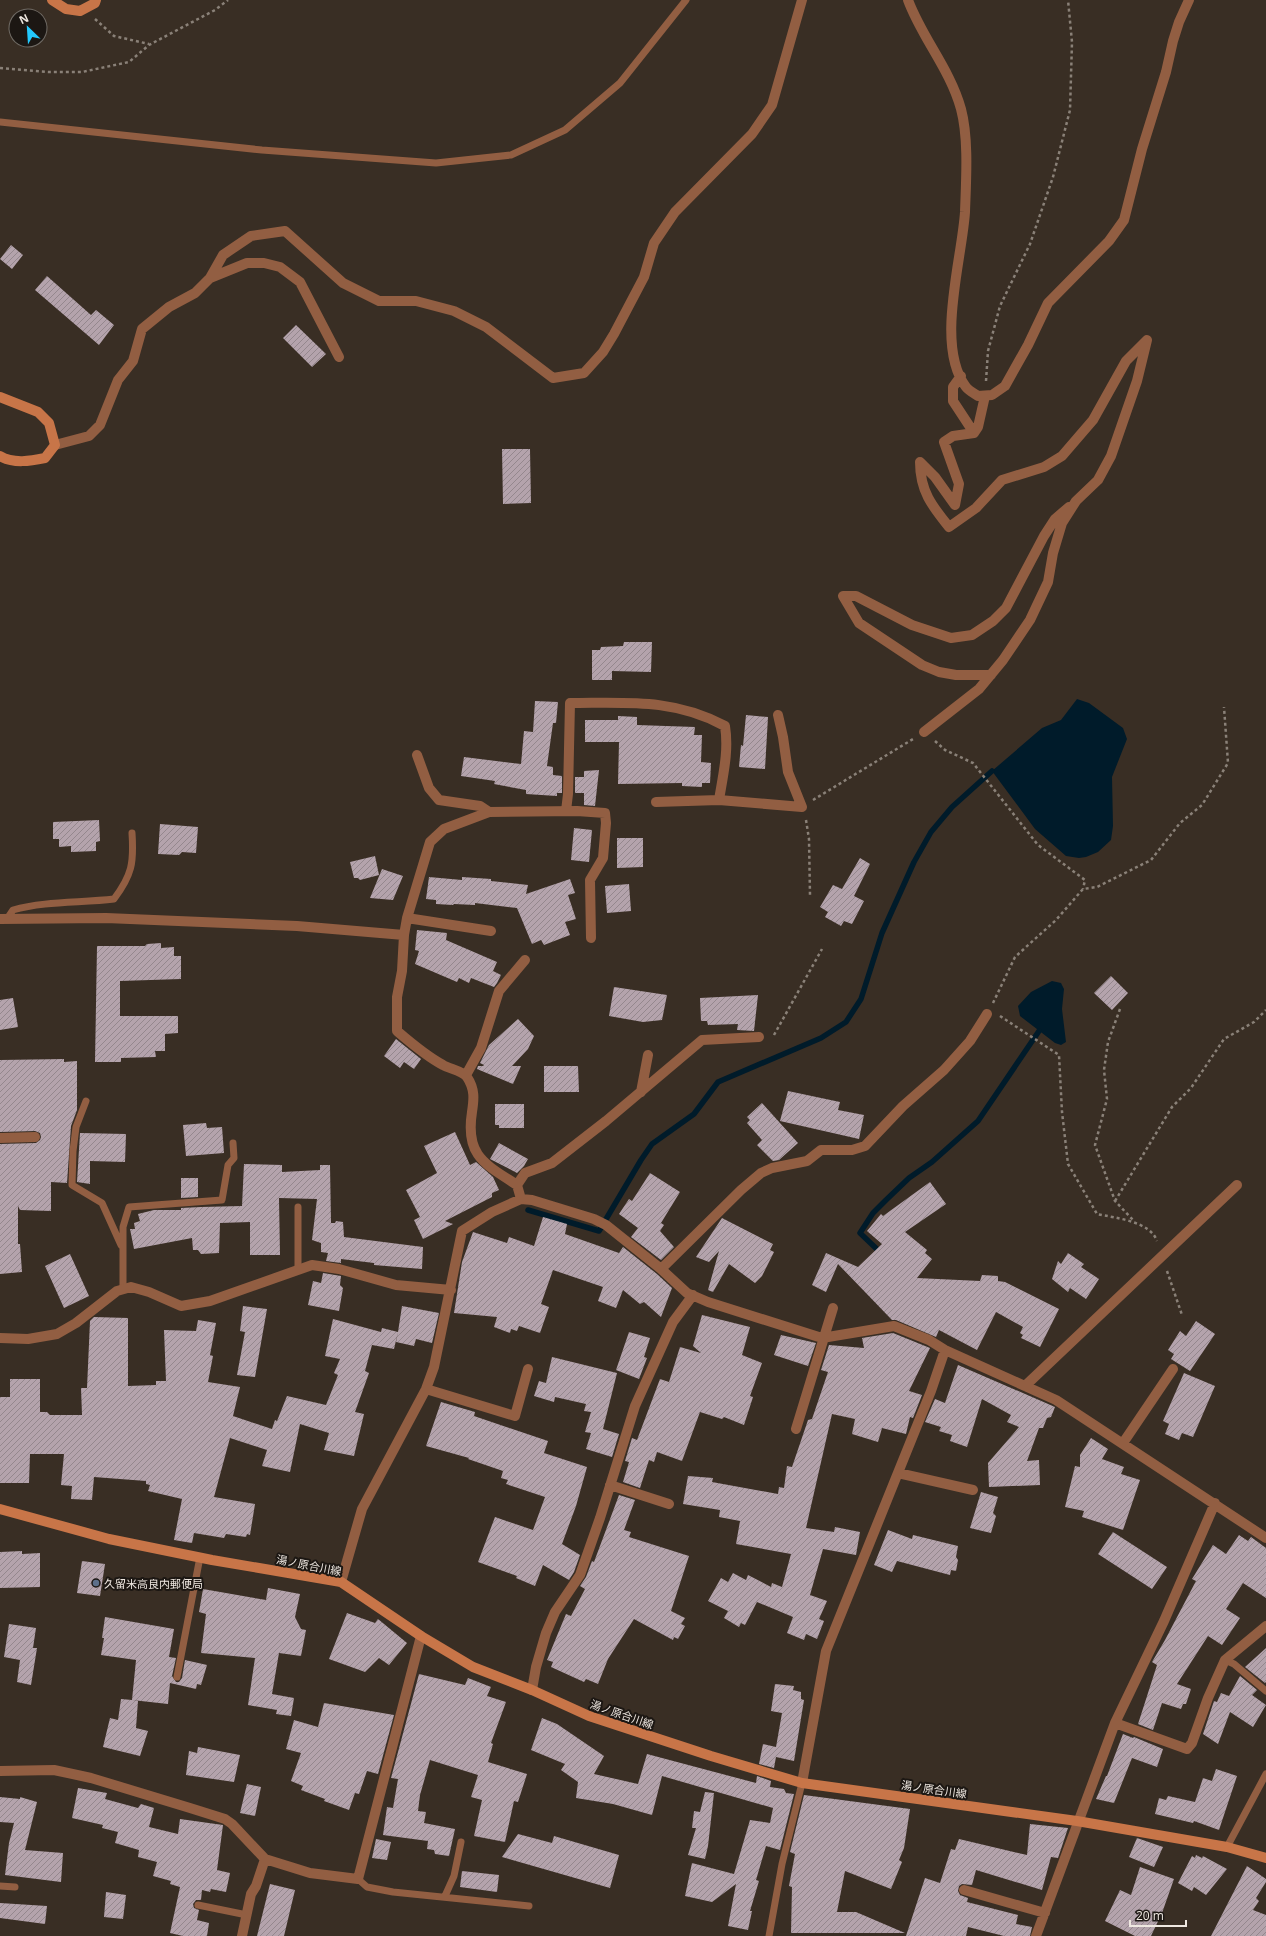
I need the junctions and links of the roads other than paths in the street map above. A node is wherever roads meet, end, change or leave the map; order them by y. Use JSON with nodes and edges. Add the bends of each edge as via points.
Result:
{"nodes":[{"id":1,"x":52,"y":0,"type":"edge"},
{"id":2,"x":96,"y":0,"type":"edge"},
{"id":3,"x":686,"y":0,"type":"edge"},
{"id":4,"x":802,"y":0,"type":"edge"},
{"id":5,"x":908,"y":0,"type":"edge"},
{"id":6,"x":1189,"y":0,"type":"edge"},
{"id":7,"x":0,"y":122,"type":"edge"},
{"id":8,"x":210,"y":278,"type":"junction"},
{"id":9,"x":339,"y":357,"type":"dead end"},
{"id":10,"x":961,"y":376,"type":"junction"},
{"id":11,"x":985,"y":396,"type":"junction"},
{"id":12,"x":0,"y":397,"type":"edge"},
{"id":13,"x":974,"y":433,"type":"junction"},
{"id":14,"x":55,"y":445,"type":"junction"},
{"id":15,"x":0,"y":456,"type":"edge"},
{"id":16,"x":1076,"y":501,"type":"junction"},
{"id":17,"x":991,"y":674,"type":"junction"},
{"id":18,"x":778,"y":715,"type":"dead end"},
{"id":19,"x":924,"y":732,"type":"road end"},
{"id":20,"x":417,"y":755,"type":"dead end"},
{"id":21,"x":719,"y":800,"type":"junction"},
{"id":22,"x":656,"y":802,"type":"dead end"},
{"id":23,"x":566,"y":811,"type":"junction"},
{"id":24,"x":489,"y":812,"type":"junction"},
{"id":25,"x":132,"y":833,"type":"dead end"},
{"id":26,"x":407,"y":918,"type":"junction"},
{"id":27,"x":4,"y":919,"type":"edge"},
{"id":28,"x":491,"y":931,"type":"dead end"},
{"id":29,"x":404,"y":935,"type":"junction"},
{"id":30,"x":591,"y":938,"type":"dead end"},
{"id":31,"x":525,"y":960,"type":"dead end"},
{"id":32,"x":988,"y":1012,"type":"road end"},
{"id":33,"x":759,"y":1037,"type":"road end"},
{"id":34,"x":648,"y":1055,"type":"dead end"},
{"id":35,"x":466,"y":1075,"type":"junction"},
{"id":36,"x":641,"y":1092,"type":"junction"},
{"id":37,"x":86,"y":1101,"type":"dead end"},
{"id":38,"x":35,"y":1137,"type":"dead end"},
{"id":39,"x":0,"y":1138,"type":"edge"},
{"id":40,"x":233,"y":1143,"type":"dead end"},
{"id":41,"x":517,"y":1185,"type":"junction"},
{"id":42,"x":1236,"y":1185,"type":"dead end"},
{"id":43,"x":521,"y":1199,"type":"junction"},
{"id":44,"x":298,"y":1207,"type":"dead end"},
{"id":45,"x":122,"y":1247,"type":"junction"},
{"id":46,"x":661,"y":1269,"type":"junction"},
{"id":47,"x":298,"y":1270,"type":"junction"},
{"id":48,"x":123,"y":1289,"type":"junction"},
{"id":49,"x":451,"y":1290,"type":"junction"},
{"id":50,"x":693,"y":1295,"type":"junction"},
{"id":51,"x":833,"y":1308,"type":"dead end"},
{"id":52,"x":0,"y":1338,"type":"edge"},
{"id":53,"x":824,"y":1338,"type":"junction"},
{"id":54,"x":945,"y":1350,"type":"junction"},
{"id":55,"x":528,"y":1369,"type":"dead end"},
{"id":56,"x":1173,"y":1369,"type":"dead end"},
{"id":57,"x":1025,"y":1386,"type":"junction"},
{"id":58,"x":426,"y":1389,"type":"junction"},
{"id":59,"x":796,"y":1429,"type":"dead end"},
{"id":60,"x":1123,"y":1443,"type":"junction"},
{"id":61,"x":898,"y":1472,"type":"junction"},
{"id":62,"x":610,"y":1485,"type":"junction"},
{"id":63,"x":973,"y":1490,"type":"dead end"},
{"id":64,"x":1215,"y":1503,"type":"junction"},
{"id":65,"x":669,"y":1504,"type":"dead end"},
{"id":66,"x":0,"y":1509,"type":"edge"},
{"id":67,"x":1266,"y":1538,"type":"edge"},
{"id":68,"x":200,"y":1557,"type":"junction"},
{"id":69,"x":341,"y":1582,"type":"junction"},
{"id":70,"x":1266,"y":1626,"type":"edge"},
{"id":71,"x":421,"y":1636,"type":"junction"},
{"id":72,"x":1225,"y":1660,"type":"junction"},
{"id":73,"x":177,"y":1677,"type":"dead end"},
{"id":74,"x":532,"y":1690,"type":"junction"},
{"id":75,"x":1266,"y":1691,"type":"edge"},
{"id":76,"x":1115,"y":1723,"type":"junction"},
{"id":77,"x":0,"y":1771,"type":"edge"},
{"id":78,"x":1266,"y":1774,"type":"edge"},
{"id":79,"x":802,"y":1783,"type":"junction"},
{"id":80,"x":1077,"y":1821,"type":"junction"},
{"id":81,"x":462,"y":1842,"type":"dead end"},
{"id":82,"x":1227,"y":1847,"type":"junction"},
{"id":83,"x":1266,"y":1858,"type":"edge"},
{"id":84,"x":265,"y":1859,"type":"junction"},
{"id":85,"x":358,"y":1879,"type":"junction"},
{"id":86,"x":0,"y":1886,"type":"edge"},
{"id":87,"x":15,"y":1887,"type":"dead end"},
{"id":88,"x":964,"y":1890,"type":"dead end"},
{"id":89,"x":445,"y":1896,"type":"junction"},
{"id":90,"x":198,"y":1905,"type":"dead end"},
{"id":91,"x":529,"y":1906,"type":"dead end"},
{"id":92,"x":1045,"y":1913,"type":"junction"},
{"id":93,"x":247,"y":1915,"type":"junction"},
{"id":94,"x":242,"y":1936,"type":"edge"},
{"id":95,"x":768,"y":1936,"type":"edge"},
{"id":96,"x":1036,"y":1936,"type":"edge"}],
"edges":[{"from":1,"to":2,"type":"main road","via":[[66,9],[80,11]]},
{"from":3,"to":7,"type":"lane","via":[[620,83],[565,130],[511,155],[436,163],[262,150]]},
{"from":4,"to":8,"type":"street","via":[[772,105],[752,134],[675,212],[654,243],[644,277],[614,334],[603,352],[584,373],[553,378],[486,327],[454,311],[416,301],[379,301],[343,283],[285,231],[251,236],[223,255]]},
{"from":5,"to":10,"type":"street","via":[[915,18],[948,75],[961,109],[965,144],[965,212],[950,320],[954,361]]},
{"from":6,"to":11,"type":"street","via":[[1173,41],[1124,220],[1109,241],[1048,303],[1028,346],[1004,386]]},
{"from":8,"to":9,"type":"street","via":[[247,263],[264,263],[280,268],[300,282]]},
{"from":8,"to":14,"type":"street","via":[[195,293],[169,307],[142,329],[133,361],[118,380],[100,425],[89,436]]},
{"from":10,"to":11,"type":"street","via":[[966,387],[978,396]]},
{"from":10,"to":13,"type":"street","via":[[953,387],[953,401]]},
{"from":11,"to":13,"type":"street","via":[[978,427]]},
{"from":12,"to":14,"type":"main road","via":[[38,412],[49,423]]},
{"from":13,"to":16,"type":"street","via":[[953,436],[944,442],[958,484],[955,505],[935,477],[920,462],[920,478],[932,506],[949,527],[976,508],[1002,480],[1044,468],[1062,456],[1093,420],[1126,361],[1146,340],[1137,381],[1110,456],[1098,480]]},
{"from":14,"to":15,"type":"main road","via":[[45,458],[31,461],[6,460]]},
{"from":16,"to":17,"type":"street","via":[[1062,523],[1053,552],[1048,582],[1030,620]]},
{"from":16,"to":17,"type":"street","via":[[1055,519],[1006,608],[994,621],[972,635],[951,638],[912,625],[856,596],[844,596],[859,623],[922,665],[956,675]]},
{"from":17,"to":19,"type":"street","via":[[979,689]]},
{"from":18,"to":21,"type":"street","via":[[788,772],[802,808]]},
{"from":20,"to":24,"type":"street","via":[[429,788],[439,800],[480,806]]},
{"from":21,"to":22,"type":"street"},
{"from":21,"to":23,"type":"street","via":[[726,756],[725,726],[697,714],[653,703],[570,704]]},
{"from":23,"to":24,"type":"street"},
{"from":23,"to":30,"type":"street","via":[[605,814],[603,858],[590,880]]},
{"from":24,"to":26,"type":"street","via":[[444,829],[430,842]]},
{"from":25,"to":27,"type":"lane","via":[[134,855],[127,882],[114,899],[30,905],[13,910]]},
{"from":26,"to":28,"type":"street"},
{"from":26,"to":29,"type":"street"},
{"from":27,"to":29,"type":"street","via":[[106,918],[297,926]]},
{"from":29,"to":35,"type":"street","via":[[402,972],[397,997],[397,1031],[442,1065]]},
{"from":31,"to":35,"type":"street","via":[[499,991],[481,1048]]},
{"from":32,"to":46,"type":"street","via":[[970,1041],[944,1070],[903,1106],[865,1146],[852,1150],[821,1150],[807,1161],[772,1168],[761,1173]]},
{"from":33,"to":36,"type":"street","via":[[702,1040]]},
{"from":34,"to":36,"type":"street"},
{"from":35,"to":41,"type":"street","via":[[472,1085],[474,1098],[470,1122],[471,1141],[477,1154],[488,1166]]},
{"from":36,"to":41,"type":"street","via":[[552,1163],[525,1173]]},
{"from":37,"to":45,"type":"lane","via":[[76,1127],[72,1185],[102,1203]]},
{"from":38,"to":39,"type":"street"},
{"from":40,"to":45,"type":"lane","via":[[234,1158],[228,1165],[222,1200],[129,1207],[123,1227]]},
{"from":41,"to":43,"type":"street"},
{"from":42,"to":57,"type":"street"},
{"from":43,"to":46,"type":"street","via":[[561,1209],[606,1225]]},
{"from":43,"to":49,"type":"street","via":[[462,1230]]},
{"from":44,"to":47,"type":"lane"},
{"from":45,"to":48,"type":"lane"},
{"from":46,"to":50,"type":"street","via":[[687,1293]]},
{"from":47,"to":48,"type":"street","via":[[210,1301],[181,1306],[131,1287]]},
{"from":47,"to":49,"type":"street","via":[[312,1265],[396,1285]]},
{"from":48,"to":52,"type":"street","via":[[116,1291],[76,1323],[57,1334],[28,1339]]},
{"from":49,"to":58,"type":"street","via":[[434,1367]]},
{"from":50,"to":53,"type":"street"},
{"from":50,"to":62,"type":"street","via":[[674,1322],[635,1406]]},
{"from":51,"to":53,"type":"street"},
{"from":53,"to":54,"type":"street","via":[[894,1326],[929,1340]]},
{"from":53,"to":59,"type":"street"},
{"from":54,"to":57,"type":"street"},
{"from":54,"to":61,"type":"street"},
{"from":55,"to":58,"type":"street","via":[[515,1416]]},
{"from":56,"to":60,"type":"street"},
{"from":57,"to":60,"type":"street","via":[[1056,1400]]},
{"from":58,"to":69,"type":"street","via":[[362,1509]]},
{"from":60,"to":64,"type":"street"},
{"from":61,"to":63,"type":"street"},
{"from":61,"to":79,"type":"street","via":[[826,1651]]},
{"from":62,"to":65,"type":"street"},
{"from":62,"to":74,"type":"street","via":[[580,1575],[555,1612],[546,1633]]},
{"from":64,"to":67,"type":"street"},
{"from":64,"to":76,"type":"street","via":[[1164,1621]]},
{"from":66,"to":68,"type":"main road","name":"湯ノ原合川線","via":[[109,1539]]},
{"from":68,"to":69,"type":"main road","name":"湯ノ原合川線"},
{"from":68,"to":73,"type":"lane"},
{"from":69,"to":71,"type":"main road","name":"湯ノ原合川線"},
{"from":70,"to":72,"type":"street"},
{"from":71,"to":74,"type":"main road","name":"湯ノ原合川線","via":[[474,1667]]},
{"from":71,"to":85,"type":"street"},
{"from":72,"to":75,"type":"lane","via":[[1234,1664]]},
{"from":72,"to":76,"type":"street","via":[[1192,1743],[1187,1749]]},
{"from":74,"to":79,"type":"main road","name":"湯ノ原合川線","via":[[589,1716]]},
{"from":76,"to":80,"type":"street"},
{"from":77,"to":84,"type":"street","via":[[54,1770],[91,1778],[217,1816],[232,1824]]},
{"from":78,"to":82,"type":"lane"},
{"from":79,"to":80,"type":"main road","name":"湯ノ原合川線"},
{"from":79,"to":95,"type":"lane"},
{"from":80,"to":82,"type":"main road","name":"湯ノ原合川線"},
{"from":80,"to":92,"type":"street"},
{"from":81,"to":89,"type":"lane","via":[[454,1876]]},
{"from":82,"to":83,"type":"main road","name":"湯ノ原合川線"},
{"from":84,"to":85,"type":"street","via":[[310,1874]]},
{"from":84,"to":93,"type":"street","via":[[251,1894]]},
{"from":85,"to":89,"type":"lane","via":[[367,1887]]},
{"from":86,"to":87,"type":"lane"},
{"from":88,"to":92,"type":"street"},
{"from":89,"to":91,"type":"lane"},
{"from":90,"to":93,"type":"lane"},
{"from":92,"to":96,"type":"street"},
{"from":93,"to":94,"type":"street"}]}
